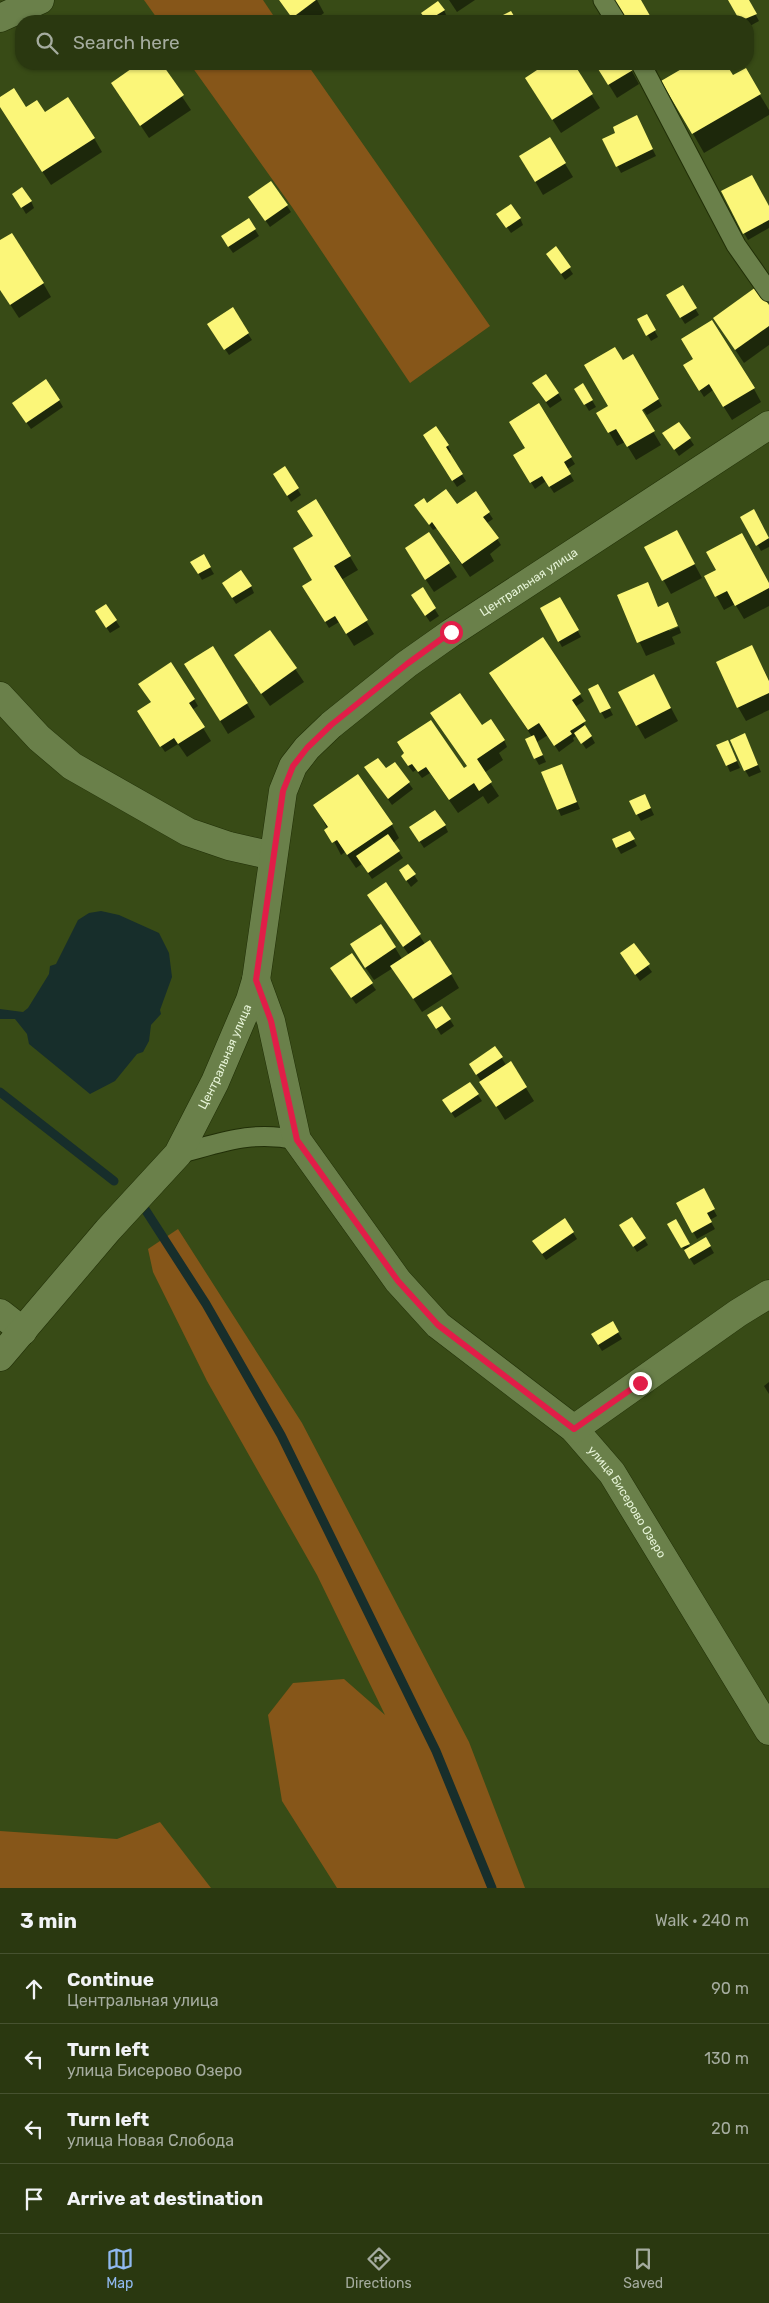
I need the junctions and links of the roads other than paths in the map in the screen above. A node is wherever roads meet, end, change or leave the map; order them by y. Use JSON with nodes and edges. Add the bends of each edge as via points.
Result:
{"nodes":[{"id":1,"x":40,"y":0,"type":"edge"},
{"id":2,"x":603,"y":0,"type":"edge"},
{"id":3,"x":612,"y":15,"type":"edge"},
{"id":4,"x":0,"y":18,"type":"edge"},
{"id":5,"x":644,"y":70,"type":"edge"},
{"id":6,"x":769,"y":292,"type":"edge"},
{"id":7,"x":769,"y":425,"type":"edge"},
{"id":8,"x":0,"y":696,"type":"edge"},
{"id":9,"x":273,"y":856,"type":"junction"},
{"id":10,"x":256,"y":980,"type":"junction"},
{"id":11,"x":297,"y":1140,"type":"junction"},
{"id":12,"x":178,"y":1154,"type":"junction"},
{"id":13,"x":769,"y":1294,"type":"edge"},
{"id":14,"x":0,"y":1313,"type":"edge"},
{"id":15,"x":23,"y":1331,"type":"junction"},
{"id":16,"x":0,"y":1357,"type":"edge"},
{"id":17,"x":574,"y":1429,"type":"junction"},
{"id":18,"x":769,"y":1731,"type":"edge"}],
"edges":[{"from":1,"to":4,"type":"street"},
{"from":2,"to":3,"type":"lane"},
{"from":5,"to":6,"type":"lane","via":[[736,245]]},
{"from":7,"to":9,"type":"street","name":"Центральная улица","via":[[451,632],[331,725],[293,766],[283,791]]},
{"from":8,"to":9,"type":"street","via":[[39,738],[72,766],[188,832]]},
{"from":9,"to":10,"type":"street","name":"Центральная улица"},
{"from":10,"to":11,"type":"street","name":"улица Бисерово Озеро","via":[[271,1021]]},
{"from":10,"to":12,"type":"street","name":"Центральная улица","via":[[215,1082]]},
{"from":11,"to":12,"type":"lane","via":[[273,1135],[243,1137]]},
{"from":11,"to":17,"type":"street","name":"улица Бисерово Озеро","via":[[398,1281],[438,1325]]},
{"from":12,"to":15,"type":"street","name":"Центральная улица","via":[[108,1230]]},
{"from":13,"to":17,"type":"street"},
{"from":14,"to":15,"type":"street"},
{"from":15,"to":16,"type":"street","name":"Центральная улица"},
{"from":17,"to":18,"type":"street","name":"улица Бисерово Озеро","via":[[612,1473]]}]}
